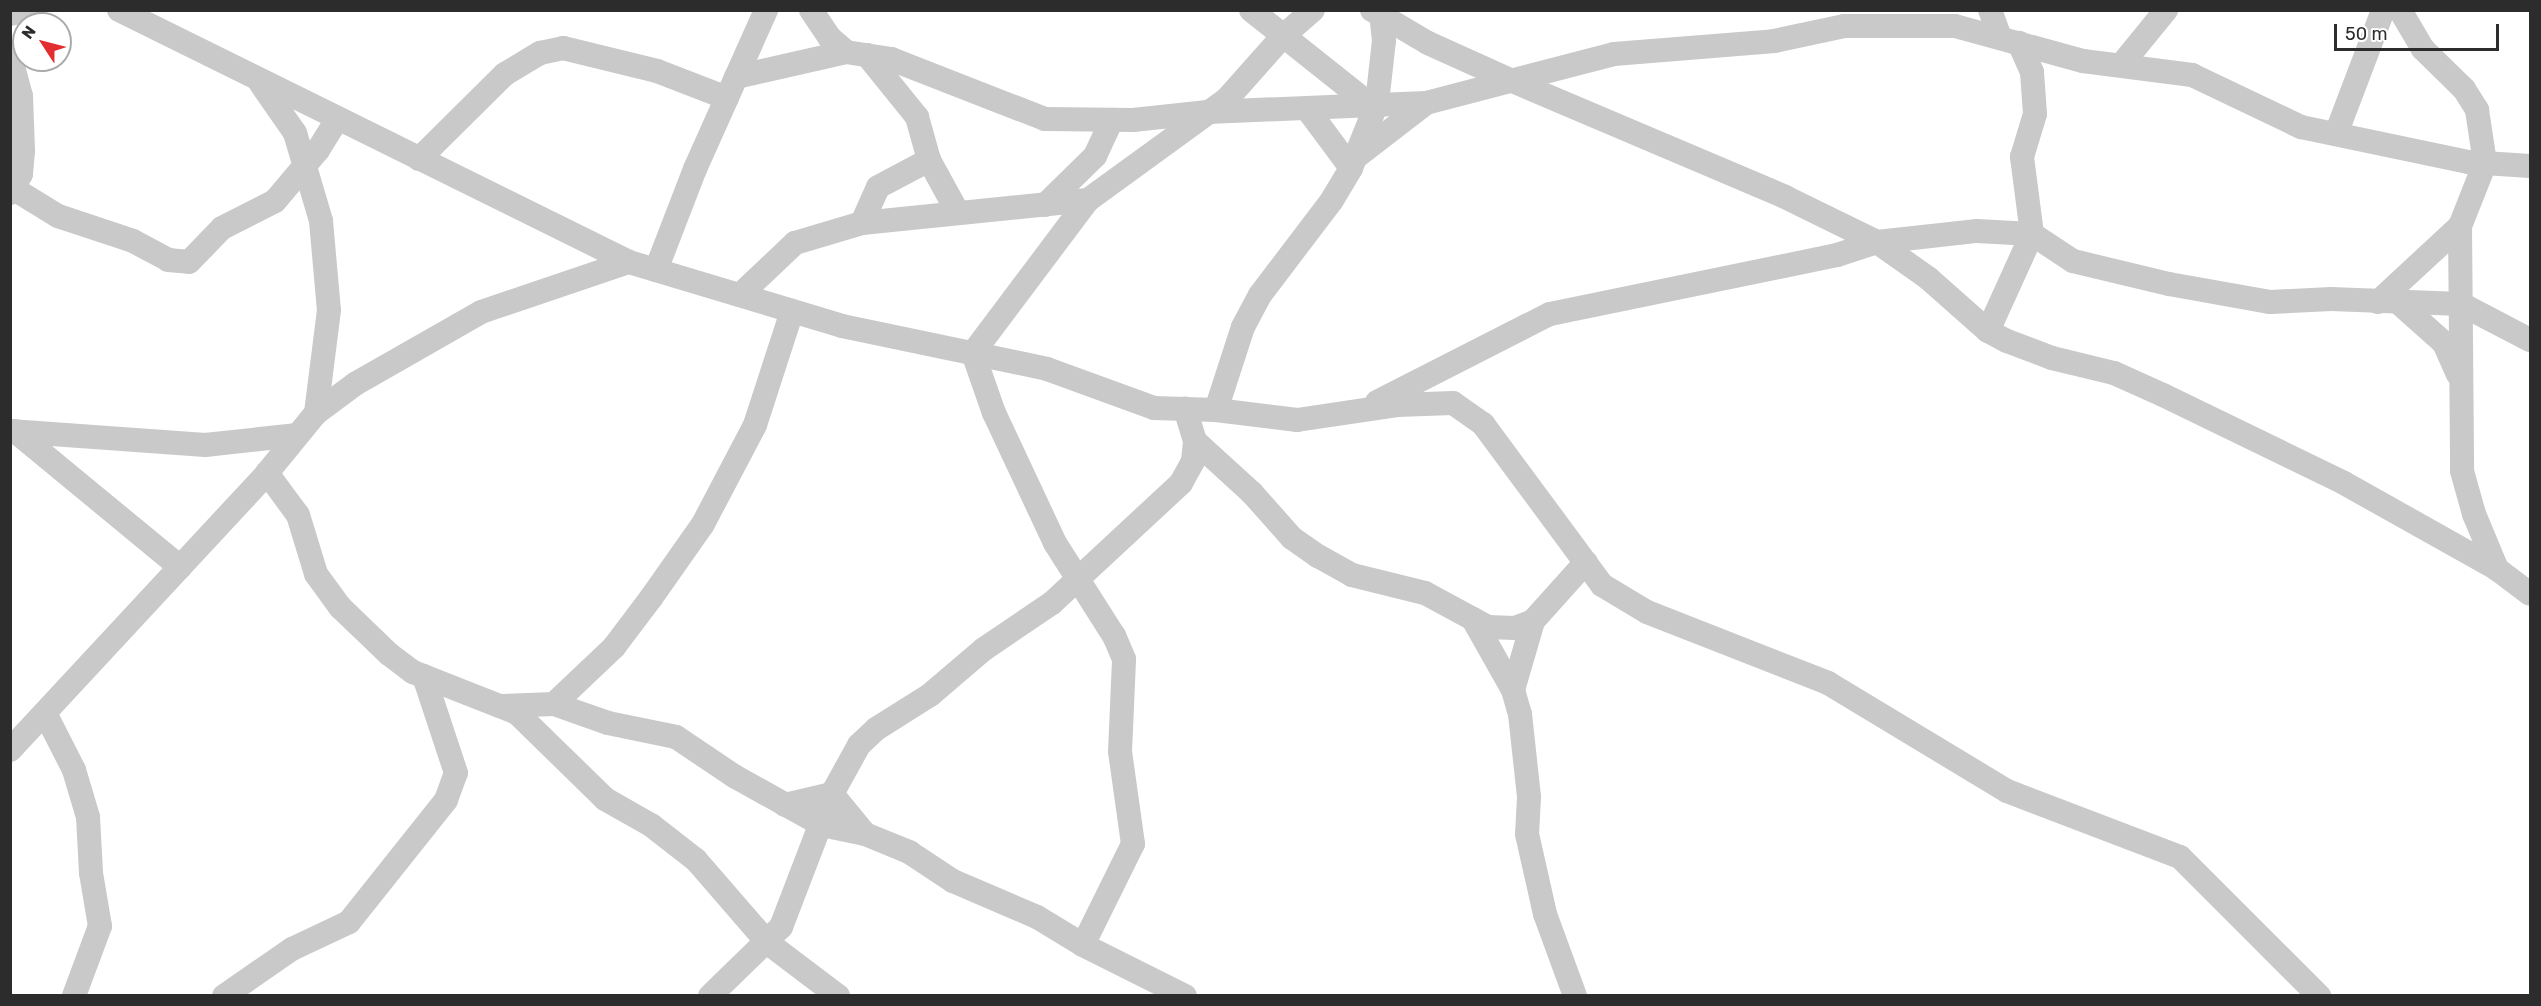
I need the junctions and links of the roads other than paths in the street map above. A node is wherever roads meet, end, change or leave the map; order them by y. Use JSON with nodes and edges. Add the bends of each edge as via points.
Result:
{"nodes":[{"id":1,"x":29,"y":10,"type":"edge"},
{"id":2,"x":119,"y":10,"type":"edge"},
{"id":3,"x":766,"y":10,"type":"edge"},
{"id":4,"x":811,"y":10,"type":"edge"},
{"id":5,"x":1251,"y":10,"type":"edge"},
{"id":6,"x":1313,"y":10,"type":"edge"},
{"id":7,"x":1837,"y":10,"type":"edge"},
{"id":8,"x":1990,"y":10,"type":"edge"},
{"id":9,"x":2166,"y":10,"type":"edge"},
{"id":10,"x":2383,"y":10,"type":"edge"},
{"id":11,"x":2400,"y":10,"type":"edge"},
{"id":12,"x":1378,"y":13,"type":"edge"},
{"id":13,"x":10,"y":14,"type":"edge"},
{"id":14,"x":1913,"y":18,"type":"edge"},
{"id":15,"x":1803,"y":35,"type":"junction"},
{"id":16,"x":1282,"y":37,"type":"junction"},
{"id":17,"x":2010,"y":41,"type":"junction"},
{"id":18,"x":857,"y":53,"type":"junction"},
{"id":19,"x":10,"y":55,"type":"edge"},
{"id":20,"x":2122,"y":64,"type":"junction"},
{"id":21,"x":938,"y":79,"type":"junction"},
{"id":22,"x":1510,"y":80,"type":"junction"},
{"id":23,"x":260,"y":82,"type":"junction"},
{"id":24,"x":731,"y":88,"type":"junction"},
{"id":25,"x":1373,"y":103,"type":"junction"},
{"id":26,"x":1426,"y":103,"type":"junction"},
{"id":27,"x":1308,"y":110,"type":"junction"},
{"id":28,"x":1208,"y":112,"type":"junction"},
{"id":29,"x":917,"y":117,"type":"junction"},
{"id":30,"x":337,"y":119,"type":"junction"},
{"id":31,"x":1122,"y":120,"type":"junction"},
{"id":32,"x":2336,"y":134,"type":"junction"},
{"id":33,"x":1146,"y":155,"type":"junction"},
{"id":34,"x":419,"y":159,"type":"junction"},
{"id":35,"x":929,"y":160,"type":"junction"},
{"id":36,"x":1354,"y":162,"type":"junction"},
{"id":37,"x":2485,"y":163,"type":"junction"},
{"id":38,"x":306,"y":165,"type":"junction"},
{"id":39,"x":2530,"y":166,"type":"edge"},
{"id":40,"x":12,"y":191,"type":"edge"},
{"id":41,"x":1088,"y":200,"type":"junction"},
{"id":42,"x":1045,"y":205,"type":"junction"},
{"id":43,"x":958,"y":213,"type":"junction"},
{"id":44,"x":862,"y":223,"type":"junction"},
{"id":45,"x":2460,"y":226,"type":"junction"},
{"id":46,"x":2032,"y":234,"type":"junction"},
{"id":47,"x":1877,"y":242,"type":"junction"},
{"id":48,"x":629,"y":262,"type":"junction"},
{"id":49,"x":656,"y":270,"type":"junction"},
{"id":50,"x":740,"y":295,"type":"junction"},
{"id":51,"x":2388,"y":302,"type":"junction"},
{"id":52,"x":2461,"y":304,"type":"junction"},
{"id":53,"x":792,"y":311,"type":"junction"},
{"id":54,"x":1988,"y":331,"type":"junction"},
{"id":55,"x":2530,"y":340,"type":"edge"},
{"id":56,"x":973,"y":352,"type":"junction"},
{"id":57,"x":2463,"y":384,"type":"junction"},
{"id":58,"x":1185,"y":409,"type":"junction"},
{"id":59,"x":1216,"y":410,"type":"junction"},
{"id":60,"x":1358,"y":411,"type":"junction"},
{"id":61,"x":316,"y":413,"type":"junction"},
{"id":62,"x":13,"y":431,"type":"edge"},
{"id":63,"x":297,"y":435,"type":"junction"},
{"id":64,"x":1195,"y":441,"type":"junction"},
{"id":65,"x":267,"y":473,"type":"junction"},
{"id":66,"x":1586,"y":562,"type":"junction"},
{"id":67,"x":180,"y":567,"type":"junction"},
{"id":68,"x":2497,"y":569,"type":"junction"},
{"id":69,"x":1078,"y":578,"type":"junction"},
{"id":70,"x":2530,"y":594,"type":"edge"},
{"id":71,"x":1473,"y":619,"type":"junction"},
{"id":72,"x":1533,"y":621,"type":"junction"},
{"id":73,"x":424,"y":676,"type":"junction"},
{"id":74,"x":1513,"y":690,"type":"junction"},
{"id":75,"x":492,"y":704,"type":"junction"},
{"id":76,"x":45,"y":713,"type":"junction"},
{"id":77,"x":438,"y":713,"type":"junction"},
{"id":78,"x":542,"y":713,"type":"junction"},
{"id":79,"x":10,"y":750,"type":"edge"},
{"id":80,"x":832,"y":794,"type":"junction"},
{"id":81,"x":784,"y":804,"type":"junction"},
{"id":82,"x":822,"y":825,"type":"junction"},
{"id":83,"x":865,"y":834,"type":"junction"},
{"id":84,"x":768,"y":943,"type":"junction"},
{"id":85,"x":1083,"y":945,"type":"junction"},
{"id":86,"x":74,"y":996,"type":"edge"},
{"id":87,"x":224,"y":996,"type":"edge"},
{"id":88,"x":710,"y":996,"type":"edge"},
{"id":89,"x":838,"y":996,"type":"edge"},
{"id":90,"x":1185,"y":996,"type":"edge"},
{"id":91,"x":1575,"y":996,"type":"edge"},
{"id":92,"x":2319,"y":996,"type":"edge"}],
"edges":[{"from":1,"to":13,"type":"street"},
{"from":2,"to":23,"type":"street"},
{"from":3,"to":24,"type":"street"},
{"from":4,"to":18,"type":"street","via":[[829,37]]},
{"from":5,"to":16,"type":"street"},
{"from":6,"to":16,"type":"street"},
{"from":7,"to":15,"type":"street"},
{"from":8,"to":17,"type":"street"},
{"from":9,"to":20,"type":"street"},
{"from":10,"to":32,"type":"street"},
{"from":11,"to":37,"type":"street","via":[[2423,49],[2474,103]]},
{"from":12,"to":22,"type":"street"},
{"from":12,"to":25,"type":"street","via":[[1384,40]]},
{"from":14,"to":15,"type":"street"},
{"from":14,"to":17,"type":"street"},
{"from":15,"to":22,"type":"street","via":[[1614,54]]},
{"from":16,"to":25,"type":"street"},
{"from":16,"to":28,"type":"street","via":[[1227,99]]},
{"from":17,"to":20,"type":"street","via":[[2083,61]]},
{"from":17,"to":46,"type":"street","via":[[2032,72],[2035,114],[2022,157]]},
{"from":18,"to":21,"type":"street","via":[[891,59]]},
{"from":18,"to":24,"type":"street"},
{"from":18,"to":29,"type":"street"},
{"from":19,"to":40,"type":"street","via":[[21,96],[23,151],[21,174]]},
{"from":20,"to":32,"type":"street","via":[[2192,75],[2301,127]]},
{"from":21,"to":29,"type":"street"},
{"from":21,"to":31,"type":"street","via":[[1045,119]]},
{"from":22,"to":26,"type":"street"},
{"from":22,"to":47,"type":"street","via":[[1785,197]]},
{"from":23,"to":30,"type":"street"},
{"from":23,"to":38,"type":"street","via":[[295,133]]},
{"from":24,"to":34,"type":"street","via":[[563,48],[540,53],[505,74]]},
{"from":24,"to":49,"type":"street"},
{"from":25,"to":26,"type":"street"},
{"from":25,"to":27,"type":"street"},
{"from":25,"to":36,"type":"street"},
{"from":26,"to":36,"type":"street"},
{"from":27,"to":28,"type":"street"},
{"from":27,"to":36,"type":"street"},
{"from":28,"to":31,"type":"street"},
{"from":28,"to":33,"type":"street"},
{"from":29,"to":35,"type":"street"},
{"from":30,"to":34,"type":"street"},
{"from":30,"to":38,"type":"street"},
{"from":31,"to":33,"type":"street"},
{"from":31,"to":42,"type":"street","via":[[1095,156]]},
{"from":32,"to":37,"type":"street"},
{"from":33,"to":41,"type":"street"},
{"from":34,"to":48,"type":"street"},
{"from":35,"to":43,"type":"street"},
{"from":35,"to":44,"type":"street","via":[[878,187]]},
{"from":36,"to":59,"type":"street","via":[[1332,200],[1260,295],[1243,327]]},
{"from":37,"to":39,"type":"street"},
{"from":37,"to":45,"type":"street"},
{"from":38,"to":40,"type":"street","via":[[275,201],[222,228],[197,257],[180,264],[133,241],[58,216]]},
{"from":38,"to":61,"type":"street","via":[[321,221],[328,274],[329,310]]},
{"from":41,"to":42,"type":"street"},
{"from":41,"to":56,"type":"street"},
{"from":42,"to":43,"type":"street"},
{"from":43,"to":44,"type":"street"},
{"from":44,"to":50,"type":"street","via":[[795,243]]},
{"from":45,"to":51,"type":"street"},
{"from":45,"to":52,"type":"street"},
{"from":46,"to":47,"type":"street","via":[[1977,231]]},
{"from":46,"to":51,"type":"street","via":[[2073,261],[2169,284],[2270,302]]},
{"from":46,"to":54,"type":"street"},
{"from":47,"to":54,"type":"street","via":[[1928,278]]},
{"from":47,"to":60,"type":"street","via":[[1791,265],[1550,314]]},
{"from":48,"to":49,"type":"street"},
{"from":48,"to":61,"type":"street","via":[[481,312],[355,384]]},
{"from":49,"to":50,"type":"street"},
{"from":50,"to":53,"type":"street"},
{"from":51,"to":52,"type":"street"},
{"from":51,"to":57,"type":"street","via":[[2444,343]]},
{"from":52,"to":55,"type":"street"},
{"from":52,"to":57,"type":"street"},
{"from":53,"to":56,"type":"street","via":[[842,326]]},
{"from":53,"to":78,"type":"street","via":[[755,426],[703,524],[614,647]]},
{"from":54,"to":68,"type":"street","via":[[2052,358],[2114,373],[2163,395],[2344,483]]},
{"from":56,"to":58,"type":"street","via":[[1047,369],[1154,408]]},
{"from":56,"to":69,"type":"street","via":[[1020,471],[1055,543]]},
{"from":57,"to":68,"type":"street","via":[[2462,471],[2474,514]]},
{"from":58,"to":59,"type":"street"},
{"from":58,"to":64,"type":"street"},
{"from":59,"to":60,"type":"street","via":[[1297,420]]},
{"from":60,"to":66,"type":"street","via":[[1454,402],[1483,424]]},
{"from":61,"to":63,"type":"street"},
{"from":62,"to":63,"type":"street","via":[[205,445]]},
{"from":62,"to":67,"type":"street"},
{"from":63,"to":65,"type":"street"},
{"from":64,"to":69,"type":"street","via":[[1193,461],[1181,483]]},
{"from":64,"to":71,"type":"street","via":[[1252,493],[1292,538],[1318,556],[1352,574],[1425,593]]},
{"from":65,"to":67,"type":"street"},
{"from":65,"to":73,"type":"street","via":[[298,515],[316,574],[340,607],[389,654]]},
{"from":66,"to":72,"type":"street"},
{"from":66,"to":92,"type":"street","via":[[1602,585],[1647,612],[1828,683],[2007,791],[2180,857]]},
{"from":67,"to":76,"type":"street"},
{"from":68,"to":70,"type":"street"},
{"from":69,"to":80,"type":"street","via":[[1052,603],[984,649],[930,695],[876,729],[859,745]]},
{"from":69,"to":85,"type":"street","via":[[1124,659],[1120,752],[1133,844]]},
{"from":71,"to":72,"type":"street","via":[[1488,627],[1515,628]]},
{"from":71,"to":74,"type":"street"},
{"from":72,"to":74,"type":"street"},
{"from":73,"to":75,"type":"street"},
{"from":73,"to":77,"type":"street"},
{"from":74,"to":91,"type":"street","via":[[1520,714],[1528,785],[1527,834],[1545,914]]},
{"from":75,"to":77,"type":"street"},
{"from":75,"to":78,"type":"street"},
{"from":76,"to":79,"type":"street"},
{"from":76,"to":86,"type":"street","via":[[74,770],[88,817],[91,873],[100,926]]},
{"from":77,"to":87,"type":"street","via":[[456,773],[432,822],[403,850],[349,922],[292,949]]},
{"from":78,"to":81,"type":"street","via":[[676,737]]},
{"from":78,"to":84,"type":"street","via":[[605,799],[651,825],[696,860]]},
{"from":80,"to":81,"type":"street"},
{"from":80,"to":82,"type":"street"},
{"from":80,"to":83,"type":"street"},
{"from":81,"to":82,"type":"street"},
{"from":82,"to":83,"type":"street"},
{"from":82,"to":84,"type":"street","via":[[781,927]]},
{"from":83,"to":85,"type":"street","via":[[909,852],[953,881],[1037,916]]},
{"from":84,"to":88,"type":"street"},
{"from":84,"to":89,"type":"street"},
{"from":85,"to":90,"type":"street"}]}
